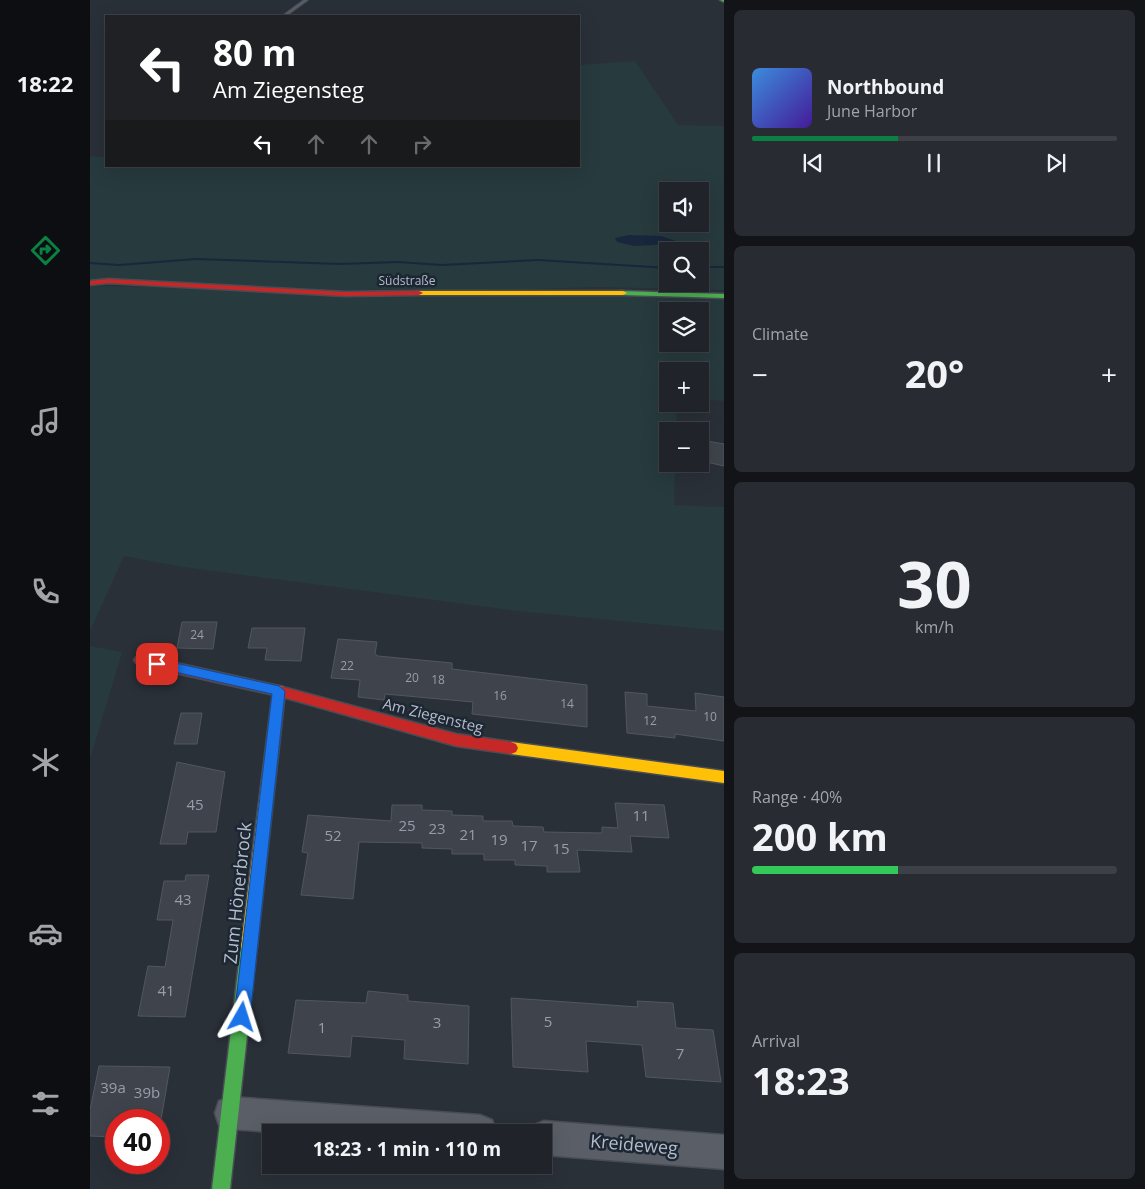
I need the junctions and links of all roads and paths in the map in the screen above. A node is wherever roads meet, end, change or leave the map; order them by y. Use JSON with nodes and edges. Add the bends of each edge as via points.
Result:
{"nodes":[{"id":1,"x":306,"y":0,"type":"edge"},
{"id":2,"x":285,"y":15,"type":"edge"},
{"id":3,"x":90,"y":283,"type":"edge"},
{"id":4,"x":724,"y":296,"type":"edge"},
{"id":5,"x":140,"y":660,"type":"dead end"},
{"id":6,"x":279,"y":691,"type":"junction"},
{"id":7,"x":724,"y":776,"type":"edge"},
{"id":8,"x":231,"y":1113,"type":"junction"},
{"id":9,"x":375,"y":1124,"type":"edge"},
{"id":10,"x":552,"y":1139,"type":"edge"},
{"id":11,"x":724,"y":1152,"type":"edge"},
{"id":12,"x":221,"y":1189,"type":"edge"}],
"edges":[{"from":1,"to":2,"type":"lane"},
{"from":3,"to":4,"type":"street","name":"Südstraße","via":[[108,281],[355,295],[600,292]]},
{"from":5,"to":6,"type":"street","name":"Am Ziegensteg"},
{"from":6,"to":7,"type":"street","name":"Am Ziegensteg","via":[[456,740]]},
{"from":6,"to":8,"type":"street","name":"Zum Hönerbrock"},
{"from":8,"to":9,"type":"street"},
{"from":8,"to":12,"type":"street","name":"Zum Hönerbrock"},
{"from":10,"to":11,"type":"street","name":"Kreideweg"}]}
